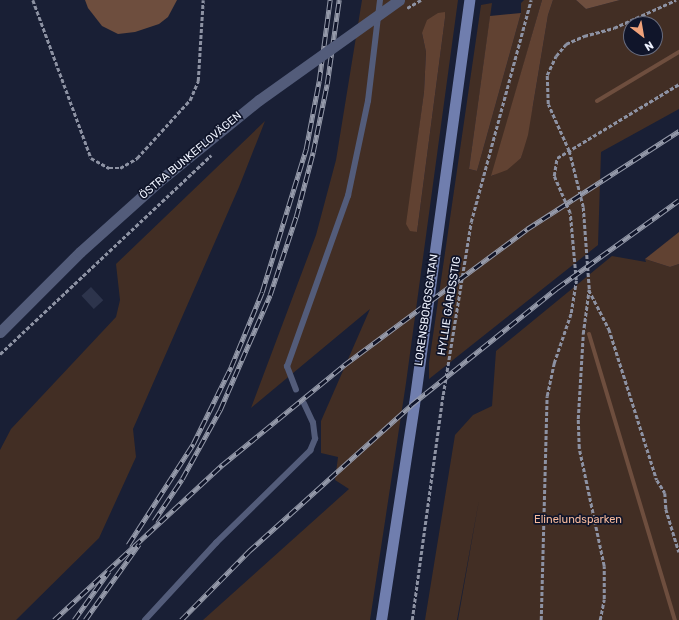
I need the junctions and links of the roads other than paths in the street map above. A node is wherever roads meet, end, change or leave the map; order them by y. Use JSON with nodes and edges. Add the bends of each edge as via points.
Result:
{"nodes":[{"id":1,"x":380,"y":0,"type":"edge"},
{"id":2,"x":399,"y":0,"type":"edge"},
{"id":3,"x":469,"y":0,"type":"edge"},
{"id":4,"x":0,"y":332,"type":"edge"},
{"id":5,"x":296,"y":390,"type":"dead end"},
{"id":6,"x":304,"y":404,"type":"dead end"},
{"id":7,"x":145,"y":620,"type":"edge"},
{"id":8,"x":381,"y":620,"type":"edge"}],
"edges":[{"from":1,"to":5,"type":"lane","via":[[368,101],[348,196],[291,347],[287,367]]},
{"from":2,"to":4,"type":"street","name":"ÖSTRA BUNKEFLOVÄGEN","bridge":true,"via":[[259,100],[158,182],[80,252]]},
{"from":3,"to":8,"type":"main road","name":"LORENSBORGSGATAN","via":[[414,404]]},
{"from":6,"to":7,"type":"lane","via":[[313,424],[315,439],[310,451],[216,543]]}]}
